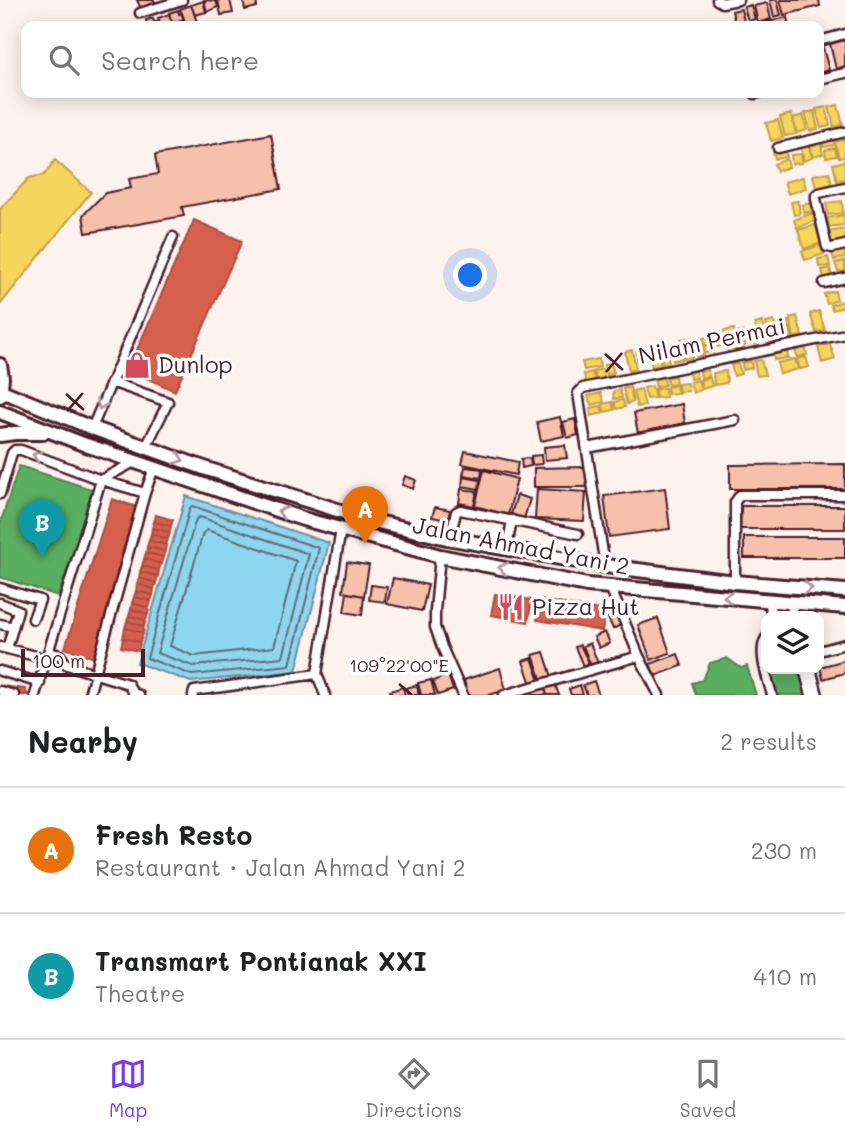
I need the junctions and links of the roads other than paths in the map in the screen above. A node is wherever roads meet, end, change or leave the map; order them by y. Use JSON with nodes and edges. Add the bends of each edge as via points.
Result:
{"nodes":[{"id":1,"x":182,"y":0,"type":"edge"},
{"id":2,"x":717,"y":0,"type":"edge"},
{"id":3,"x":738,"y":0,"type":"edge"},
{"id":4,"x":140,"y":13,"type":"dead end"},
{"id":5,"x":845,"y":34,"type":"edge"},
{"id":6,"x":824,"y":40,"type":"edge"},
{"id":7,"x":845,"y":74,"type":"edge"},
{"id":8,"x":824,"y":78,"type":"edge"},
{"id":9,"x":845,"y":132,"type":"edge"},
{"id":10,"x":778,"y":148,"type":"dead end"},
{"id":11,"x":845,"y":187,"type":"edge"},
{"id":12,"x":173,"y":237,"type":"dead end"},
{"id":13,"x":845,"y":245,"type":"edge"},
{"id":14,"x":845,"y":278,"type":"edge"},
{"id":15,"x":824,"y":283,"type":"dead end"},
{"id":16,"x":845,"y":334,"type":"edge"},
{"id":17,"x":0,"y":365,"type":"edge"},
{"id":18,"x":111,"y":382,"type":"junction"},
{"id":19,"x":1,"y":393,"type":"edge"},
{"id":20,"x":0,"y":412,"type":"edge"},
{"id":21,"x":735,"y":420,"type":"dead end"},
{"id":22,"x":92,"y":428,"type":"junction"},
{"id":23,"x":54,"y":433,"type":"junction"},
{"id":24,"x":0,"y":435,"type":"edge"},
{"id":25,"x":146,"y":447,"type":"junction"},
{"id":26,"x":587,"y":447,"type":"junction"},
{"id":27,"x":135,"y":462,"type":"junction"},
{"id":28,"x":154,"y":468,"type":"junction"},
{"id":29,"x":101,"y":480,"type":"junction"},
{"id":30,"x":145,"y":493,"type":"junction"},
{"id":31,"x":0,"y":494,"type":"edge"},
{"id":32,"x":845,"y":495,"type":"edge"},
{"id":33,"x":512,"y":520,"type":"junction"},
{"id":34,"x":341,"y":530,"type":"junction"},
{"id":35,"x":578,"y":534,"type":"dead end"},
{"id":36,"x":450,"y":538,"type":"junction"},
{"id":37,"x":507,"y":548,"type":"junction"},
{"id":38,"x":440,"y":556,"type":"junction"},
{"id":39,"x":605,"y":566,"type":"junction"},
{"id":40,"x":735,"y":582,"type":"junction"},
{"id":41,"x":610,"y":587,"type":"junction"},
{"id":42,"x":0,"y":588,"type":"edge"},
{"id":43,"x":845,"y":591,"type":"edge"},
{"id":44,"x":770,"y":601,"type":"junction"},
{"id":45,"x":0,"y":604,"type":"edge"},
{"id":46,"x":845,"y":607,"type":"edge"},
{"id":47,"x":792,"y":610,"type":"edge"},
{"id":48,"x":771,"y":611,"type":"edge"},
{"id":49,"x":33,"y":619,"type":"dead end"},
{"id":50,"x":0,"y":624,"type":"edge"},
{"id":51,"x":13,"y":627,"type":"junction"},
{"id":52,"x":845,"y":644,"type":"edge"},
{"id":53,"x":4,"y":648,"type":"edge"},
{"id":54,"x":824,"y":649,"type":"edge"},
{"id":55,"x":48,"y":656,"type":"junction"},
{"id":56,"x":639,"y":656,"type":"junction"},
{"id":57,"x":0,"y":671,"type":"edge"},
{"id":58,"x":95,"y":673,"type":"junction"},
{"id":59,"x":317,"y":674,"type":"junction"},
{"id":60,"x":767,"y":674,"type":"edge"},
{"id":61,"x":805,"y":674,"type":"edge"},
{"id":62,"x":812,"y":674,"type":"edge"},
{"id":63,"x":40,"y":683,"type":"junction"},
{"id":64,"x":0,"y":691,"type":"edge"},
{"id":65,"x":15,"y":695,"type":"edge"},
{"id":66,"x":35,"y":695,"type":"edge"},
{"id":67,"x":89,"y":695,"type":"edge"},
{"id":68,"x":139,"y":695,"type":"edge"},
{"id":69,"x":193,"y":695,"type":"edge"},
{"id":70,"x":325,"y":695,"type":"edge"},
{"id":71,"x":462,"y":695,"type":"edge"},
{"id":72,"x":503,"y":695,"type":"edge"},
{"id":73,"x":659,"y":695,"type":"edge"},
{"id":74,"x":772,"y":695,"type":"edge"},
{"id":75,"x":811,"y":695,"type":"edge"},
{"id":76,"x":818,"y":695,"type":"edge"}],
"edges":[{"from":1,"to":4,"type":"street"},
{"from":2,"to":3,"type":"street","via":[[722,4]]},
{"from":5,"to":6,"type":"street"},
{"from":7,"to":8,"type":"street"},
{"from":9,"to":10,"type":"street"},
{"from":11,"to":13,"type":"street","via":[[816,195],[826,244],[829,248]]},
{"from":12,"to":18,"type":"street"},
{"from":14,"to":15,"type":"street"},
{"from":16,"to":26,"type":"street","name":"Nilam Permai","via":[[583,388],[578,393]]},
{"from":17,"to":19,"type":"highway","name":"Jalan Ahmad Yani 2"},
{"from":18,"to":22,"type":"street","one_way":true},
{"from":18,"to":25,"type":"street","via":[[168,402]]},
{"from":19,"to":22,"type":"highway","name":"Jalan Ahmad Yani 2"},
{"from":20,"to":23,"type":"highway","name":"Jalan Ahmad Yani 2"},
{"from":21,"to":26,"type":"street"},
{"from":22,"to":25,"type":"highway","name":"Jalan Ahmad Yani 2"},
{"from":23,"to":24,"type":"highway"},
{"from":23,"to":27,"type":"highway","name":"Jalan Ahmad Yani 2"},
{"from":25,"to":36,"type":"highway","name":"Jalan Ahmad Yani 2","one_way":true,"via":[[369,520]]},
{"from":26,"to":39,"type":"street"},
{"from":27,"to":28,"type":"highway","name":"Jalan Ahmad Yani 2"},
{"from":27,"to":29,"type":"street"},
{"from":28,"to":30,"type":"street"},
{"from":34,"to":28,"type":"highway","name":"Jalan Ahmad Yani 2","one_way":true},
{"from":29,"to":30,"type":"street"},
{"from":29,"to":31,"type":"street","one_way":true,"via":[[15,450]]},
{"from":29,"to":55,"type":"street"},
{"from":30,"to":58,"type":"street"},
{"from":32,"to":40,"type":"street","via":[[740,495],[735,502]]},
{"from":33,"to":35,"type":"street"},
{"from":33,"to":36,"type":"street","via":[[458,510]]},
{"from":33,"to":37,"type":"street"},
{"from":34,"to":38,"type":"highway","name":"Jalan Ahmad Yani 2"},
{"from":34,"to":59,"type":"street"},
{"from":36,"to":37,"type":"highway","name":"Jalan Ahmad Yani 2"},
{"from":37,"to":39,"type":"highway","name":"Jalan Ahmad Yani 2"},
{"from":41,"to":38,"type":"highway","name":"Jalan Ahmad Yani 2","one_way":true},
{"from":38,"to":71,"type":"street","via":[[435,628]]},
{"from":39,"to":40,"type":"highway","name":"Jalan Ahmad Yani 2"},
{"from":40,"to":43,"type":"highway","name":"Jalan Ahmad Yani 2","one_way":true},
{"from":44,"to":41,"type":"highway","name":"Jalan Ahmad Yani 2","one_way":true},
{"from":41,"to":56,"type":"street"},
{"from":42,"to":49,"type":"street","via":[[40,600]]},
{"from":44,"to":47,"type":"highway","name":"Jalan Ahmad Yani 2"},
{"from":44,"to":48,"type":"street"},
{"from":45,"to":51,"type":"street","via":[[18,610]]},
{"from":46,"to":47,"type":"highway","name":"Jalan Ahmad Yani 2"},
{"from":50,"to":51,"type":"street"},
{"from":51,"to":53,"type":"street"},
{"from":52,"to":54,"type":"street"},
{"from":53,"to":55,"type":"street"},
{"from":55,"to":58,"type":"street","via":[[60,655],[67,665]]},
{"from":55,"to":63,"type":"street"},
{"from":56,"to":72,"type":"street"},
{"from":56,"to":73,"type":"street"},
{"from":57,"to":63,"type":"street"},
{"from":58,"to":67,"type":"street"},
{"from":58,"to":68,"type":"street","via":[[128,684]]},
{"from":59,"to":69,"type":"street","via":[[194,691]]},
{"from":59,"to":70,"type":"street"},
{"from":60,"to":74,"type":"street"},
{"from":61,"to":75,"type":"street"},
{"from":62,"to":76,"type":"street"},
{"from":63,"to":66,"type":"street"},
{"from":64,"to":65,"type":"street"}]}
